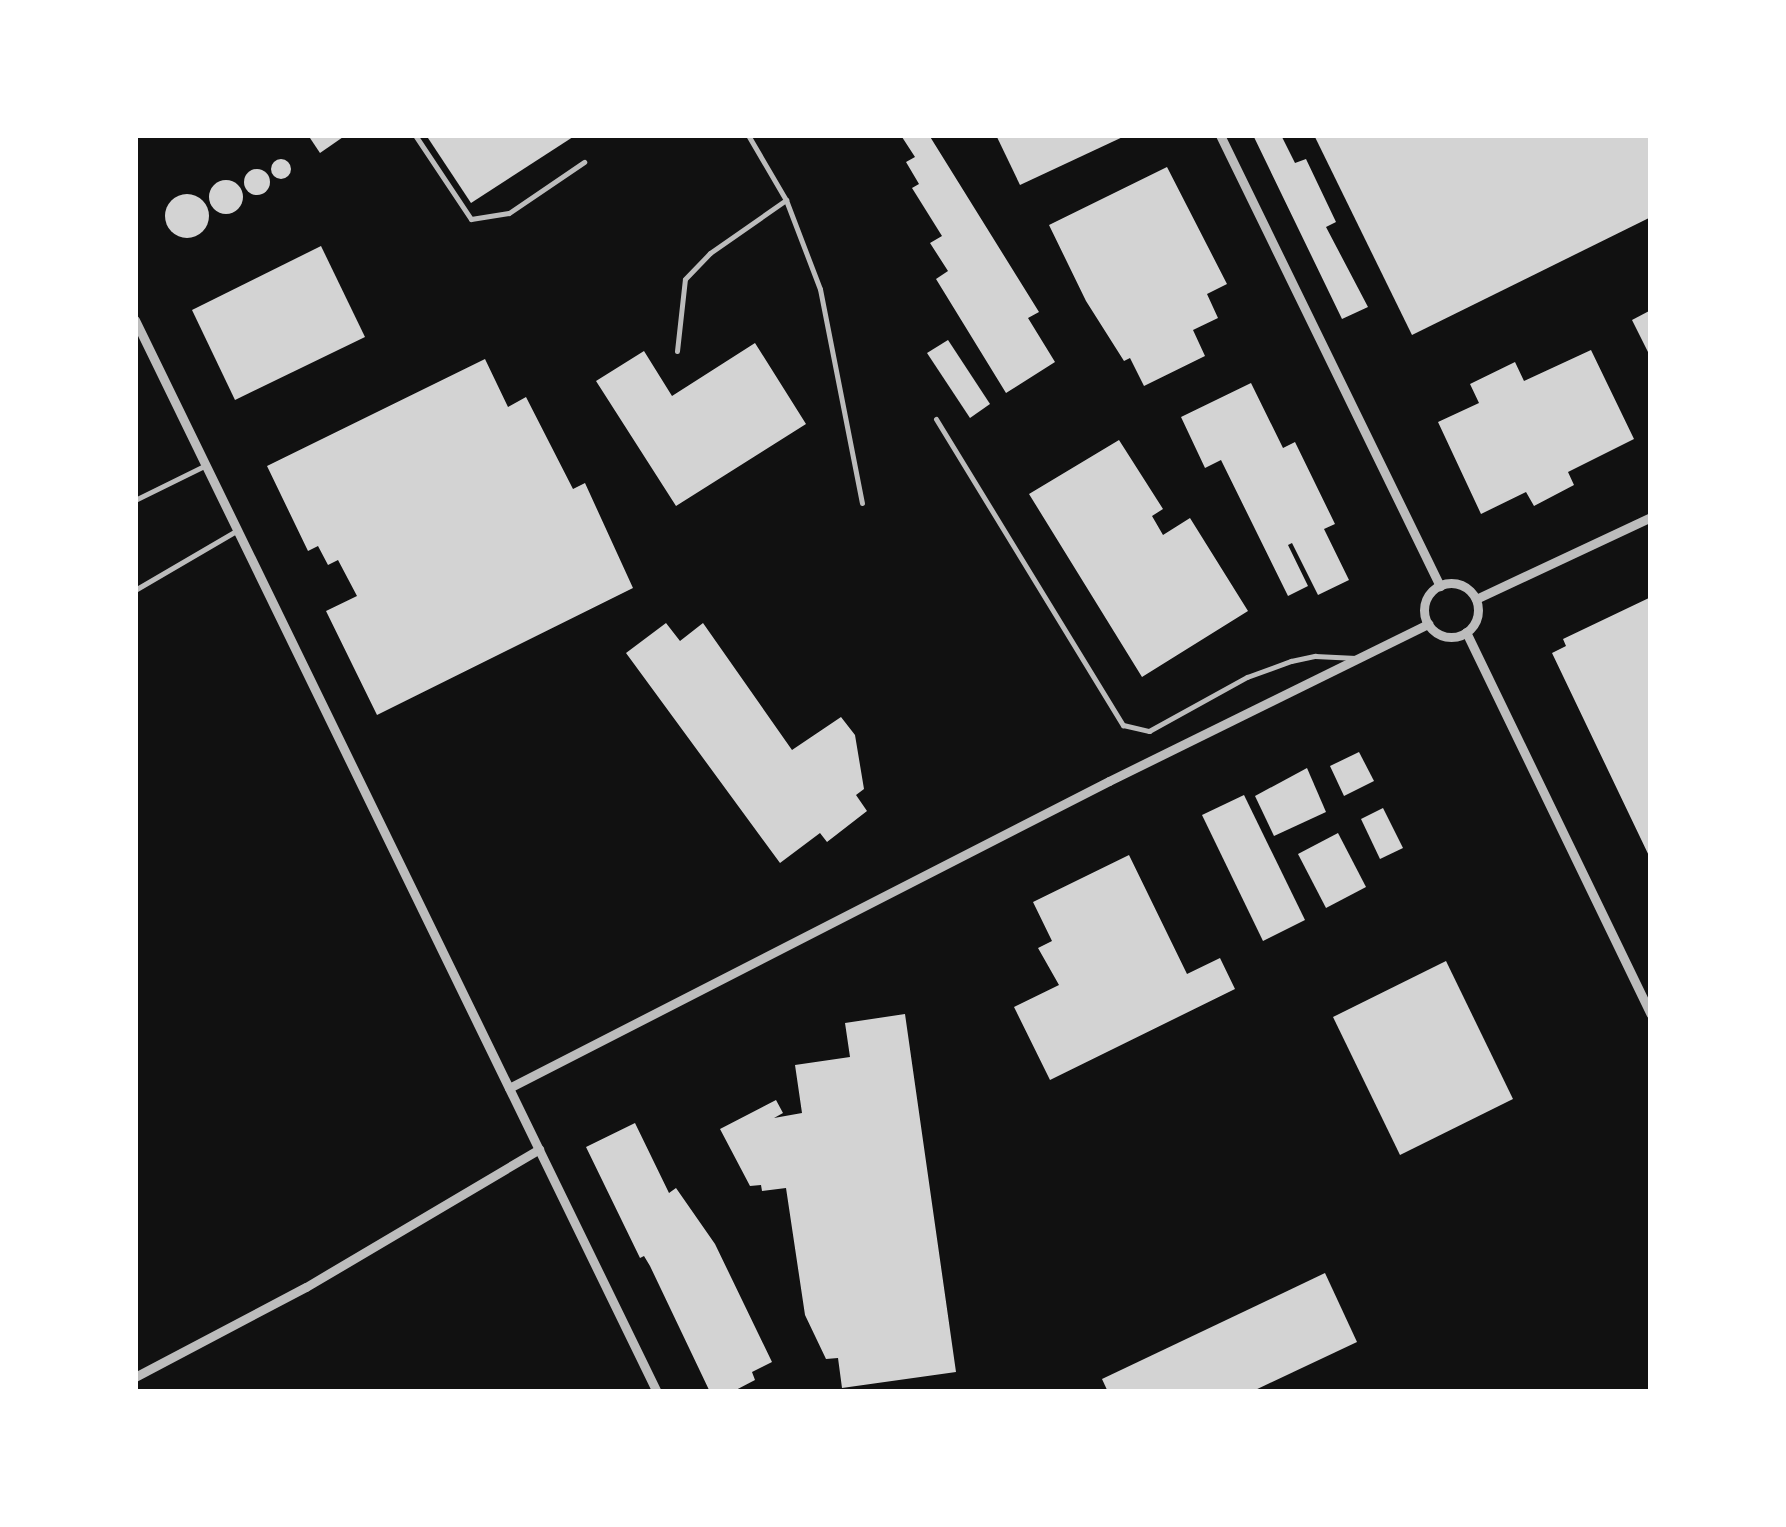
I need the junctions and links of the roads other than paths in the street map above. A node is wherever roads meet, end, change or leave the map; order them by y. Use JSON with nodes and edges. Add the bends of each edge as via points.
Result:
{"nodes":[{"id":1,"x":414,"y":135,"type":"edge"},
{"id":2,"x":748,"y":135,"type":"edge"},
{"id":3,"x":1220,"y":135,"type":"edge"},
{"id":4,"x":584,"y":162,"type":"dead end"},
{"id":5,"x":786,"y":200,"type":"junction"},
{"id":6,"x":135,"y":320,"type":"edge"},
{"id":7,"x":677,"y":351,"type":"dead end"},
{"id":8,"x":936,"y":418,"type":"dead end"},
{"id":9,"x":207,"y":464,"type":"junction"},
{"id":10,"x":135,"y":500,"type":"edge"},
{"id":11,"x":862,"y":502,"type":"dead end"},
{"id":12,"x":1651,"y":518,"type":"edge"},
{"id":13,"x":238,"y":530,"type":"junction"},
{"id":14,"x":1440,"y":586,"type":"junction"},
{"id":15,"x":135,"y":590,"type":"edge"},
{"id":16,"x":1476,"y":599,"type":"junction"},
{"id":17,"x":1428,"y":624,"type":"junction"},
{"id":18,"x":1466,"y":632,"type":"junction"},
{"id":19,"x":1359,"y":658,"type":"junction"},
{"id":20,"x":1651,"y":1014,"type":"edge"},
{"id":21,"x":509,"y":1088,"type":"junction"},
{"id":22,"x":540,"y":1148,"type":"junction"},
{"id":23,"x":135,"y":1377,"type":"edge"},
{"id":24,"x":657,"y":1392,"type":"edge"}],
"edges":[{"from":1,"to":4,"type":"lane","via":[[471,220],[510,212]]},
{"from":2,"to":5,"type":"lane"},
{"from":3,"to":14,"type":"street"},
{"from":5,"to":7,"type":"lane","via":[[710,252],[685,279]]},
{"from":5,"to":11,"type":"lane","via":[[820,289]]},
{"from":6,"to":9,"type":"street"},
{"from":8,"to":19,"type":"lane","via":[[1123,724],[1148,731],[1291,660]]},
{"from":9,"to":10,"type":"lane"},
{"from":9,"to":13,"type":"street"},
{"from":12,"to":16,"type":"street"},
{"from":13,"to":15,"type":"lane"},
{"from":13,"to":21,"type":"street"},
{"from":14,"to":16,"type":"street","via":[[1464,586]]},
{"from":14,"to":17,"type":"street","via":[[1427,598]]},
{"from":16,"to":18,"type":"street","via":[[1476,621]]},
{"from":17,"to":18,"type":"street","via":[[1441,635]]},
{"from":17,"to":19,"type":"street"},
{"from":18,"to":20,"type":"street"},
{"from":19,"to":21,"type":"street"},
{"from":21,"to":22,"type":"street"},
{"from":22,"to":23,"type":"street","via":[[306,1287]]},
{"from":22,"to":24,"type":"street"}]}
